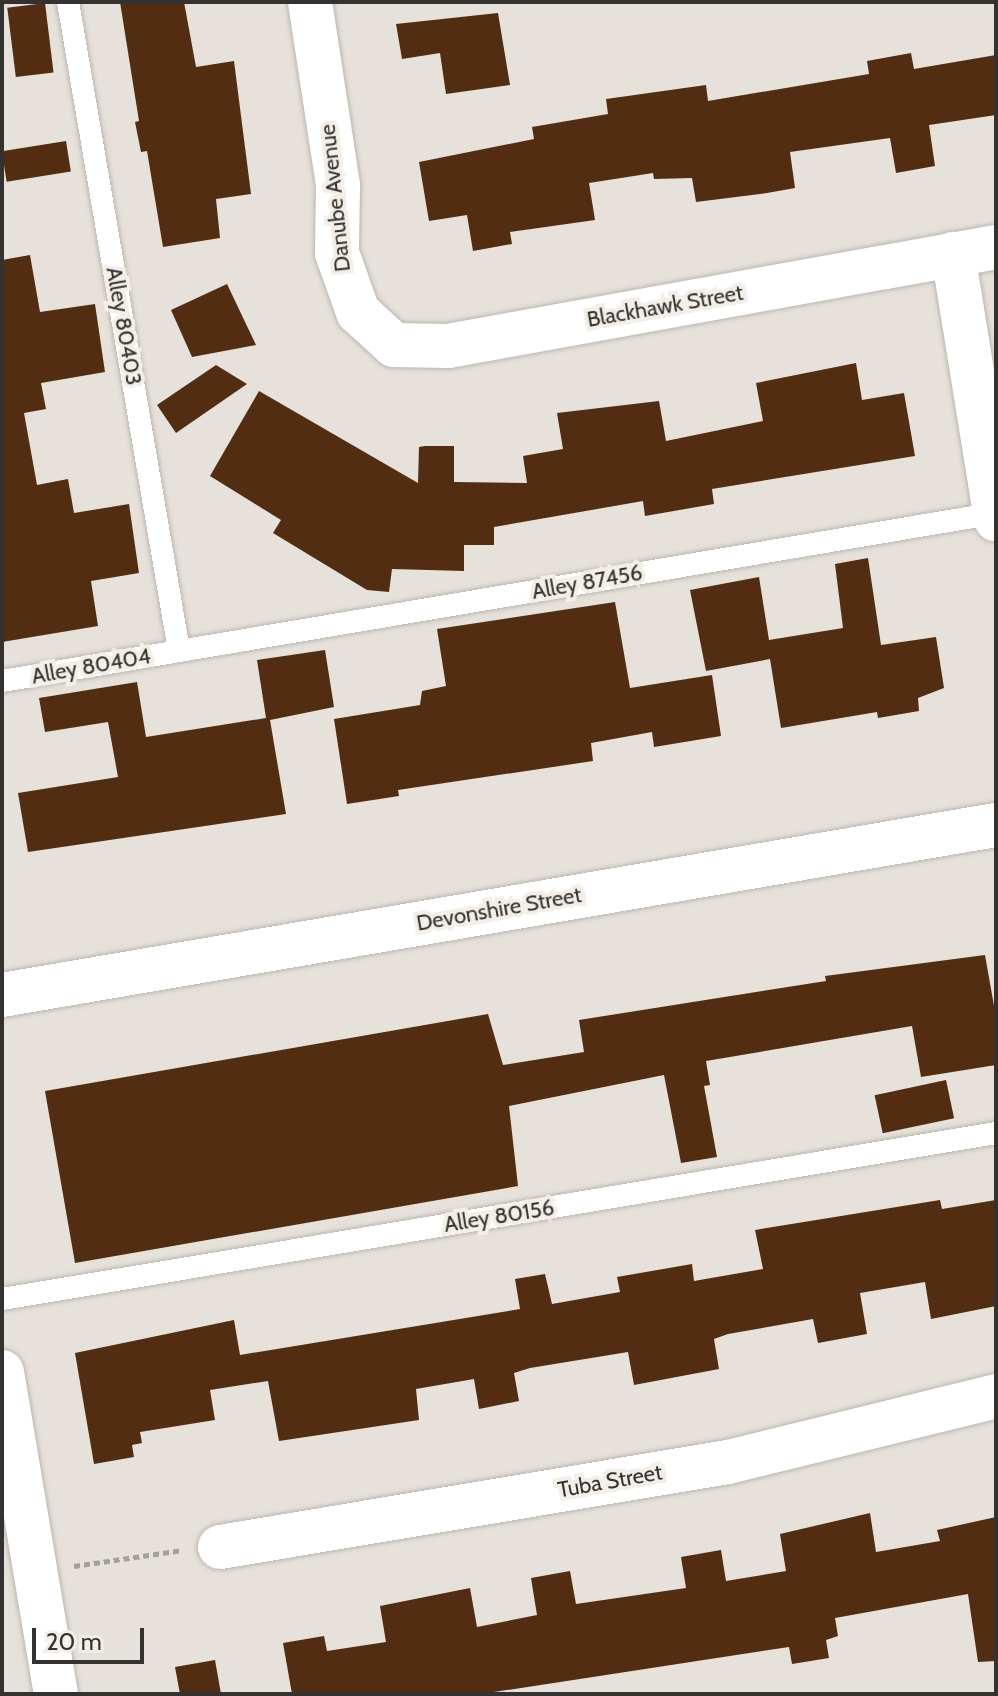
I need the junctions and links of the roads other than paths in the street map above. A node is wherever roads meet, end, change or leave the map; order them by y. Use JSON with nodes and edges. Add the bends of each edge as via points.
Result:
{"nodes":[{"id":1,"x":68,"y":2,"type":"edge"},
{"id":2,"x":310,"y":2,"type":"edge"},
{"id":3,"x":996,"y":247,"type":"edge"},
{"id":4,"x":953,"y":254,"type":"junction"},
{"id":5,"x":380,"y":335,"type":"joint"},
{"id":6,"x":996,"y":513,"type":"edge"},
{"id":7,"x":996,"y":520,"type":"edge"},
{"id":8,"x":179,"y":651,"type":"junction"},
{"id":9,"x":2,"y":681,"type":"edge"},
{"id":10,"x":996,"y":825,"type":"edge"},
{"id":11,"x":2,"y":995,"type":"edge"},
{"id":12,"x":996,"y":1133,"type":"edge"},
{"id":13,"x":2,"y":1299,"type":"edge"},
{"id":14,"x":2,"y":1372,"type":"edge"},
{"id":15,"x":996,"y":1396,"type":"edge"},
{"id":16,"x":220,"y":1547,"type":"road end"},
{"id":17,"x":56,"y":1694,"type":"edge"}],
"edges":[{"from":1,"to":8,"type":"lane","name":"Alley 80403"},
{"from":2,"to":5,"type":"street","name":"Danube Avenue","via":[[338,186],[337,253],[346,289]]},
{"from":3,"to":4,"type":"street","name":"Blackhawk Street"},
{"from":4,"to":5,"type":"street","name":"Blackhawk Street","via":[[431,348],[394,345]]},
{"from":4,"to":6,"type":"street"},
{"from":6,"to":7,"type":"street"},
{"from":6,"to":8,"type":"lane","name":"Alley 87456"},
{"from":8,"to":9,"type":"lane","name":"Alley 80404"},
{"from":10,"to":11,"type":"street","name":"Devonshire Street"},
{"from":12,"to":13,"type":"lane","name":"Alley 80156"},
{"from":14,"to":17,"type":"street"},
{"from":15,"to":16,"type":"street","name":"Tuba Street","via":[[728,1462]]}]}
